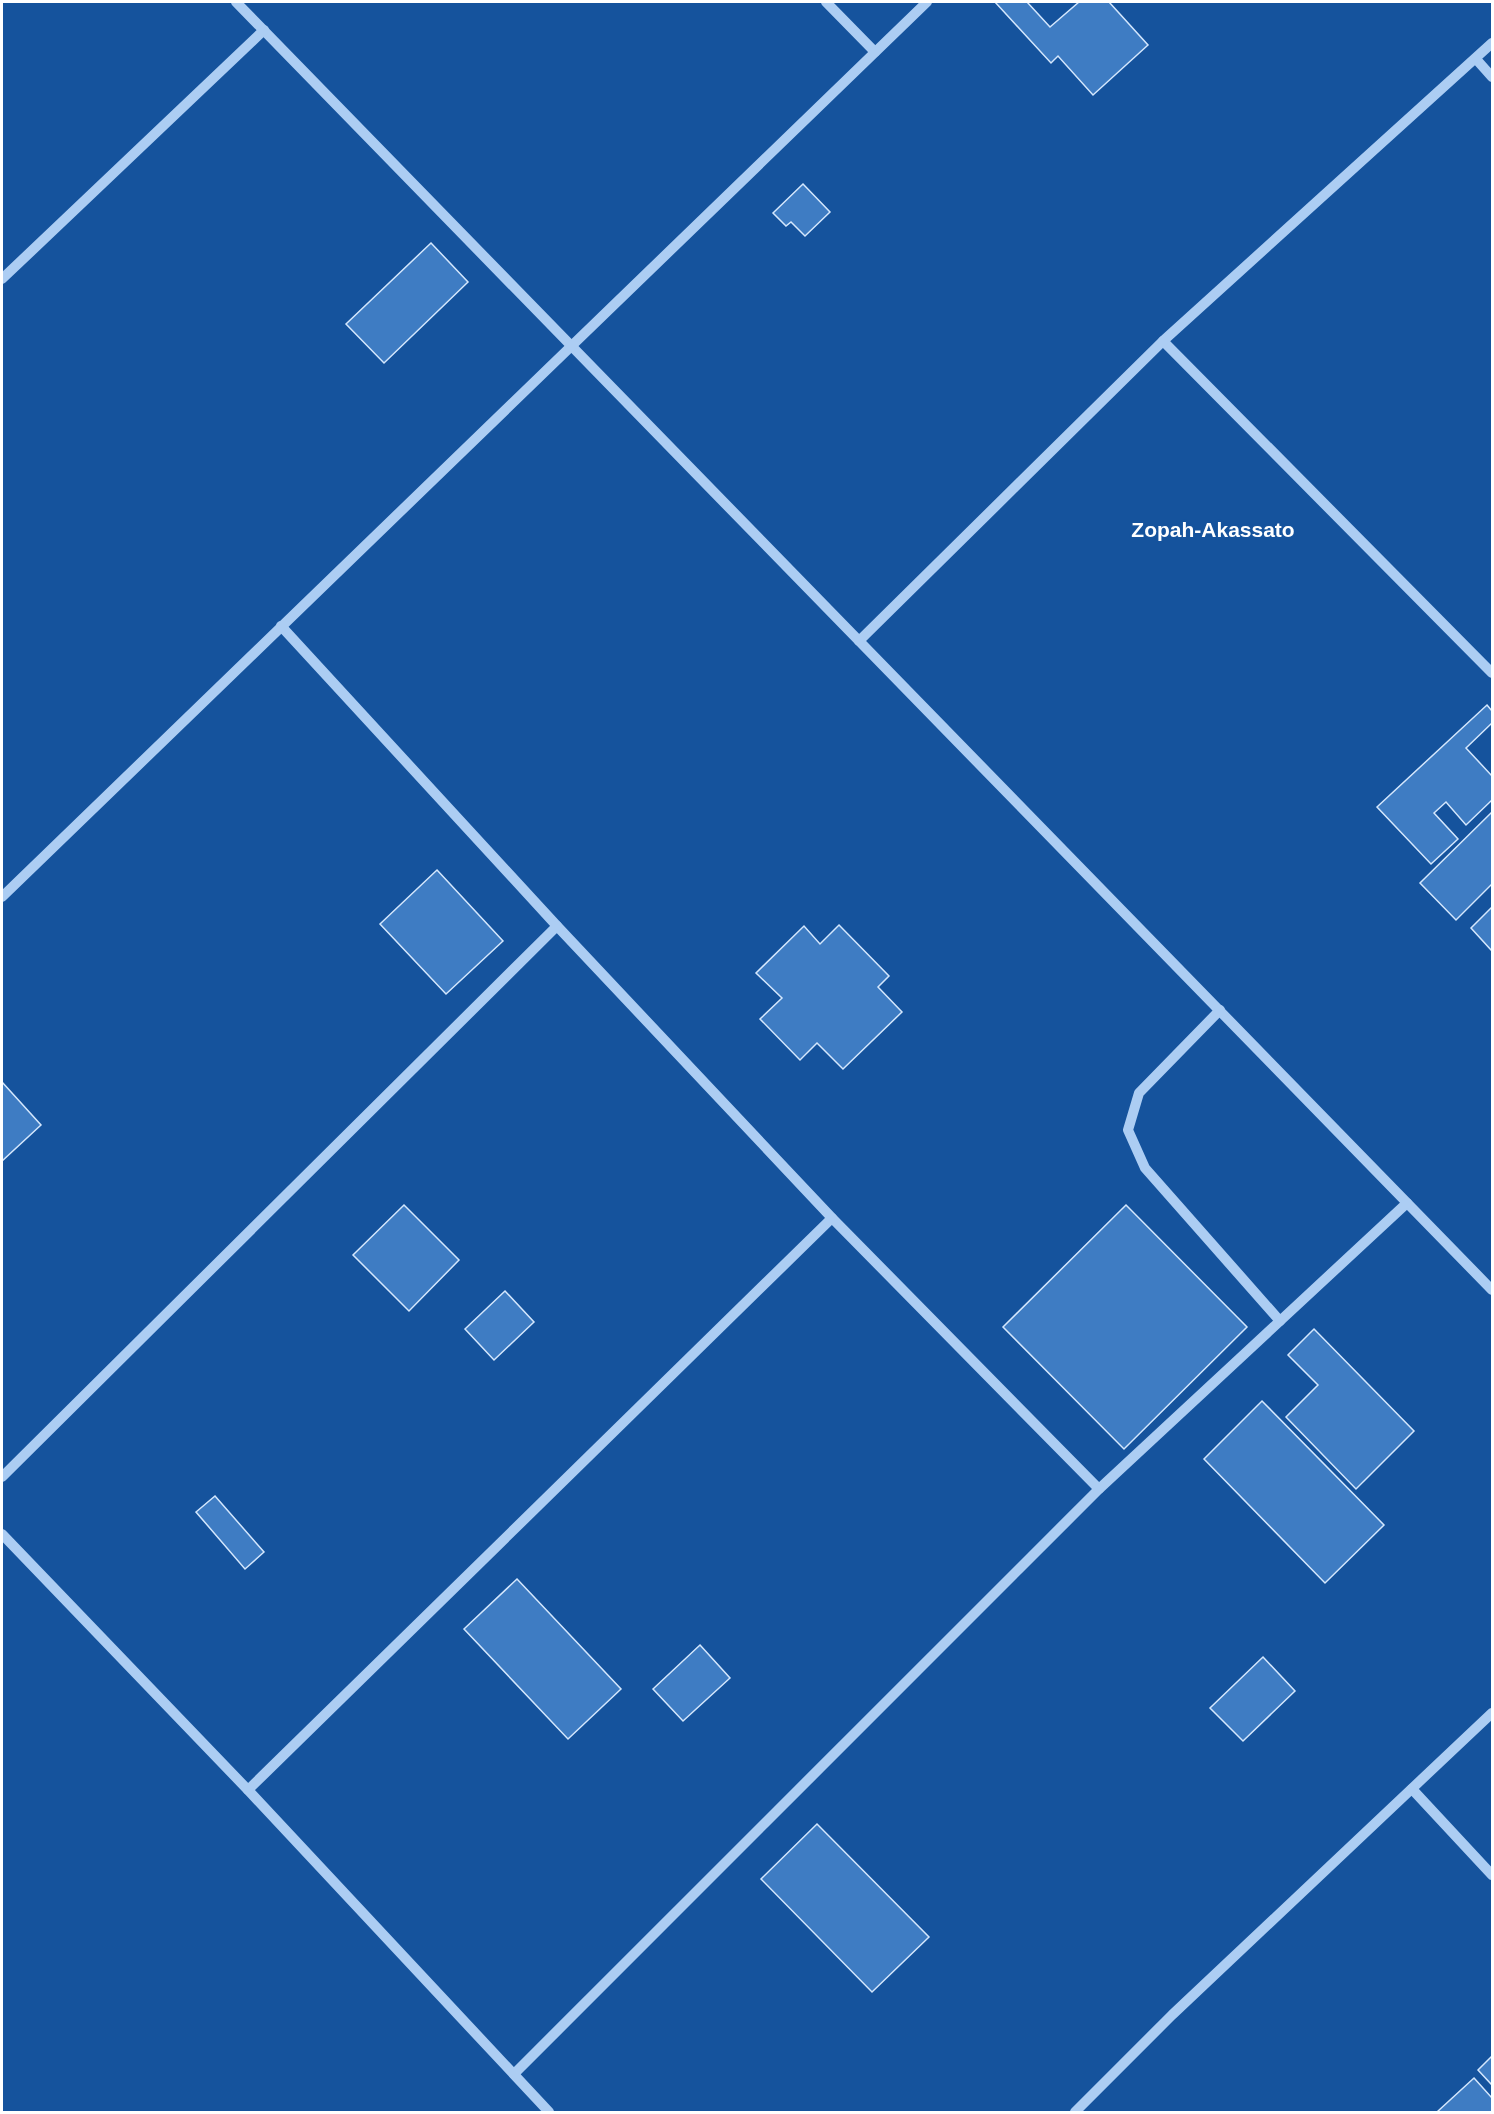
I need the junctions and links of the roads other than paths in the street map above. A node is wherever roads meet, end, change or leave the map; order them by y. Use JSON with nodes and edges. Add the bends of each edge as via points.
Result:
{"nodes":[{"id":1,"x":236,"y":2,"type":"edge"},
{"id":2,"x":826,"y":2,"type":"edge"},
{"id":3,"x":927,"y":2,"type":"edge"},
{"id":4,"x":264,"y":30,"type":"junction"},
{"id":5,"x":1492,"y":43,"type":"edge"},
{"id":6,"x":875,"y":52,"type":"junction"},
{"id":7,"x":1476,"y":59,"type":"junction"},
{"id":8,"x":1492,"y":76,"type":"edge"},
{"id":9,"x":2,"y":279,"type":"edge"},
{"id":10,"x":1163,"y":341,"type":"junction"},
{"id":11,"x":572,"y":346,"type":"junction"},
{"id":12,"x":281,"y":626,"type":"junction"},
{"id":13,"x":859,"y":641,"type":"junction"},
{"id":14,"x":1492,"y":673,"type":"edge"},
{"id":15,"x":2,"y":897,"type":"edge"},
{"id":16,"x":557,"y":926,"type":"junction"},
{"id":17,"x":1220,"y":1010,"type":"junction"},
{"id":18,"x":1407,"y":1203,"type":"junction"},
{"id":19,"x":832,"y":1218,"type":"junction"},
{"id":20,"x":1492,"y":1290,"type":"edge"},
{"id":21,"x":1280,"y":1321,"type":"junction"},
{"id":22,"x":2,"y":1477,"type":"edge"},
{"id":23,"x":1099,"y":1489,"type":"junction"},
{"id":24,"x":2,"y":1534,"type":"edge"},
{"id":25,"x":1492,"y":1713,"type":"edge"},
{"id":26,"x":1412,"y":1789,"type":"junction"},
{"id":27,"x":248,"y":1790,"type":"junction"},
{"id":28,"x":1492,"y":1875,"type":"edge"},
{"id":29,"x":514,"y":2074,"type":"junction"},
{"id":30,"x":549,"y":2112,"type":"edge"},
{"id":31,"x":1075,"y":2112,"type":"edge"}],
"edges":[{"from":1,"to":4,"type":"street"},
{"from":2,"to":6,"type":"street"},
{"from":3,"to":6,"type":"street"},
{"from":4,"to":9,"type":"street"},
{"from":4,"to":11,"type":"street"},
{"from":5,"to":7,"type":"street"},
{"from":6,"to":11,"type":"street"},
{"from":7,"to":8,"type":"street"},
{"from":7,"to":10,"type":"street"},
{"from":10,"to":13,"type":"street"},
{"from":10,"to":14,"type":"street"},
{"from":11,"to":12,"type":"street"},
{"from":11,"to":13,"type":"street"},
{"from":12,"to":15,"type":"street"},
{"from":12,"to":16,"type":"street"},
{"from":13,"to":17,"type":"street"},
{"from":16,"to":19,"type":"street"},
{"from":16,"to":22,"type":"street"},
{"from":17,"to":18,"type":"street"},
{"from":17,"to":21,"type":"street","via":[[1139,1092],[1128,1130],[1145,1168]]},
{"from":18,"to":20,"type":"street"},
{"from":18,"to":21,"type":"street"},
{"from":19,"to":23,"type":"street"},
{"from":19,"to":27,"type":"street"},
{"from":21,"to":23,"type":"street"},
{"from":23,"to":29,"type":"street"},
{"from":24,"to":27,"type":"street"},
{"from":25,"to":26,"type":"street"},
{"from":26,"to":28,"type":"street"},
{"from":26,"to":31,"type":"street"},
{"from":27,"to":29,"type":"street"},
{"from":29,"to":30,"type":"street"}]}
